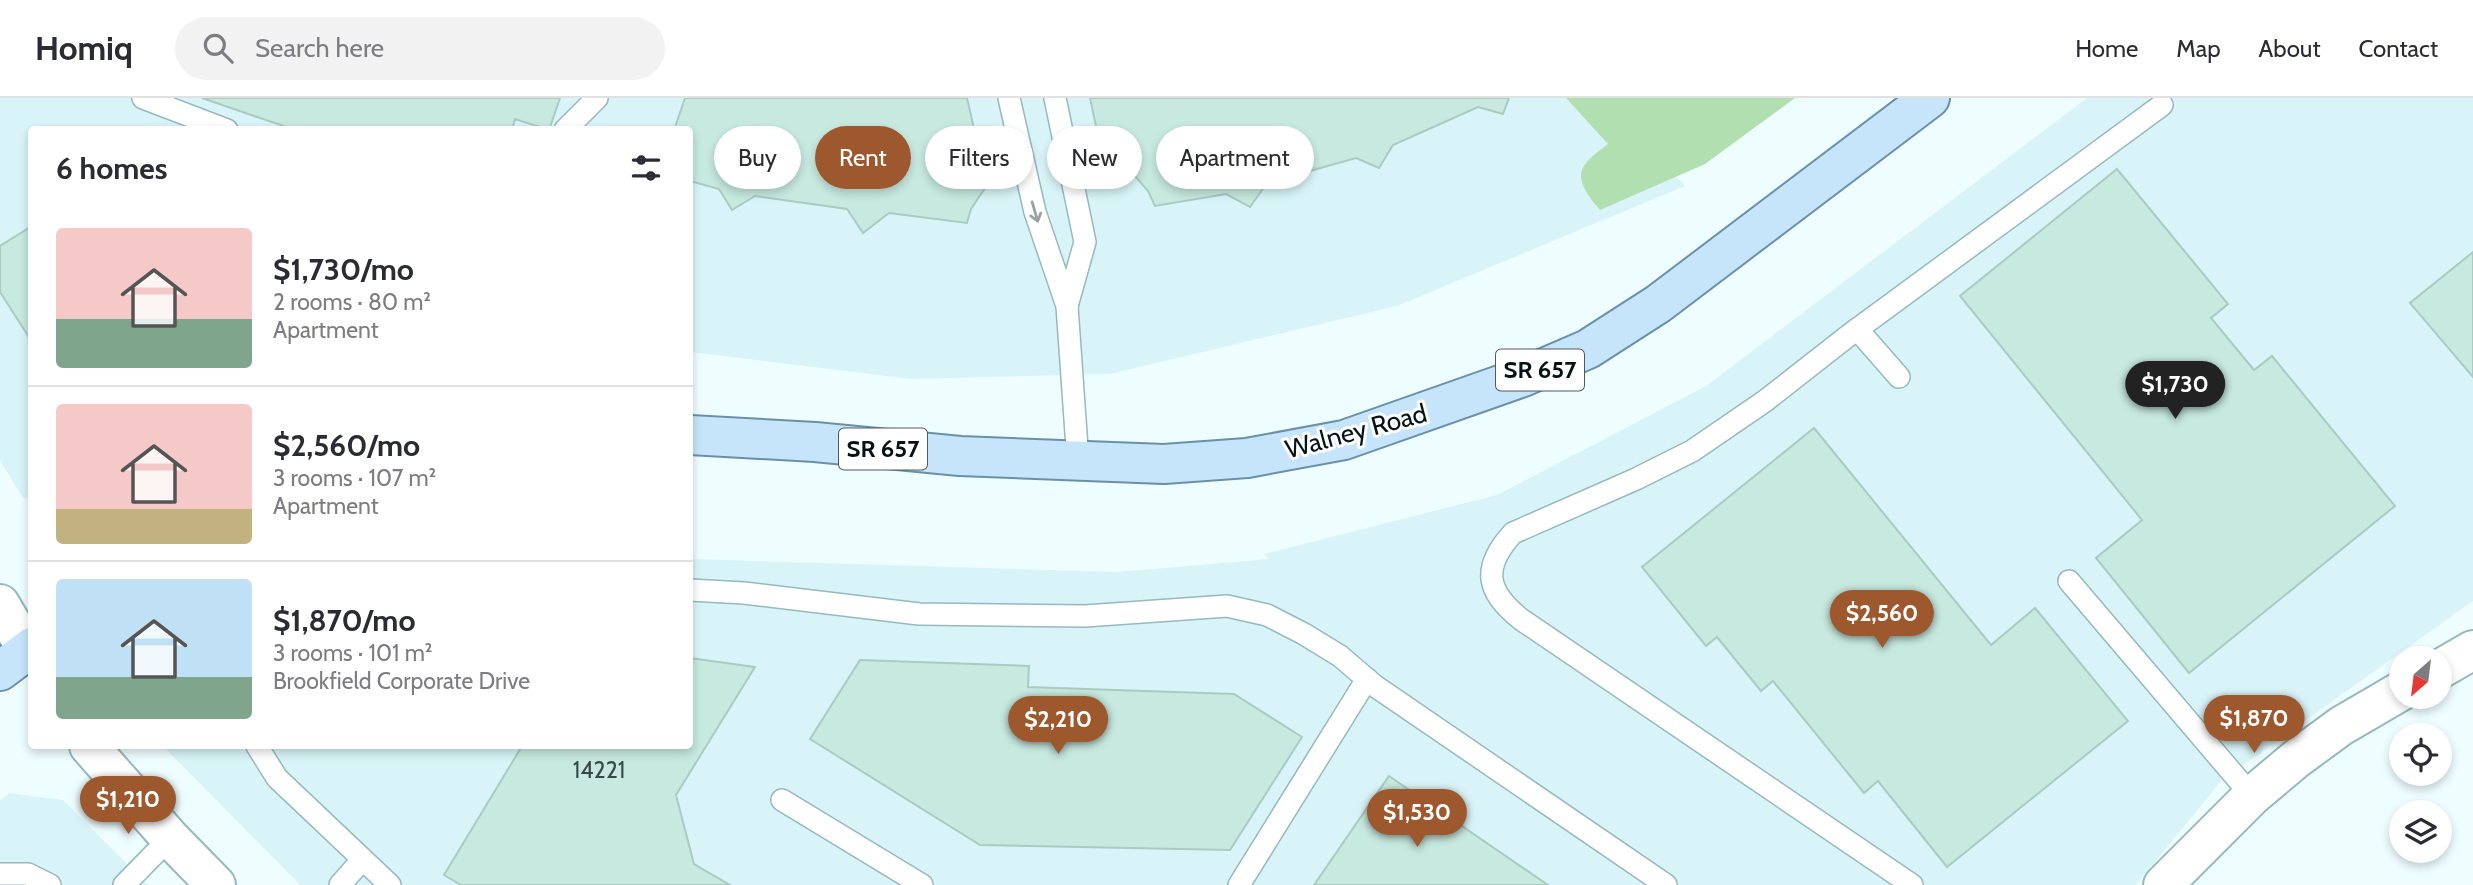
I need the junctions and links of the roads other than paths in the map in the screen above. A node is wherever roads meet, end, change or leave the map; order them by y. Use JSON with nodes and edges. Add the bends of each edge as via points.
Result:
{"nodes":[{"id":1,"x":143,"y":98,"type":"edge"},
{"id":2,"x":597,"y":98,"type":"edge"},
{"id":3,"x":1009,"y":98,"type":"edge"},
{"id":4,"x":1055,"y":98,"type":"edge"},
{"id":5,"x":1930,"y":98,"type":"edge"},
{"id":6,"x":2162,"y":105,"type":"dead end"},
{"id":7,"x":216,"y":126,"type":"edge"},
{"id":8,"x":569,"y":126,"type":"edge"},
{"id":9,"x":1068,"y":306,"type":"junction"},
{"id":10,"x":1857,"y":329,"type":"junction"},
{"id":11,"x":1899,"y":377,"type":"dead end"},
{"id":12,"x":693,"y":435,"type":"edge"},
{"id":13,"x":1077,"y":462,"type":"junction"},
{"id":14,"x":2069,"y":581,"type":"dead end"},
{"id":15,"x":693,"y":590,"type":"edge"},
{"id":16,"x":0,"y":604,"type":"edge"},
{"id":17,"x":2473,"y":650,"type":"edge"},
{"id":18,"x":23,"y":656,"type":"edge"},
{"id":19,"x":2452,"y":662,"type":"edge"},
{"id":20,"x":1367,"y":679,"type":"junction"},
{"id":21,"x":2389,"y":698,"type":"edge"},
{"id":22,"x":92,"y":749,"type":"edge"},
{"id":23,"x":259,"y":749,"type":"edge"},
{"id":24,"x":2252,"y":796,"type":"junction"},
{"id":25,"x":782,"y":800,"type":"dead end"},
{"id":26,"x":170,"y":838,"type":"junction"},
{"id":27,"x":362,"y":860,"type":"junction"},
{"id":28,"x":0,"y":874,"type":"edge"},
{"id":29,"x":50,"y":885,"type":"edge"},
{"id":30,"x":124,"y":885,"type":"edge"},
{"id":31,"x":216,"y":885,"type":"edge"},
{"id":32,"x":341,"y":885,"type":"edge"},
{"id":33,"x":390,"y":885,"type":"edge"},
{"id":34,"x":922,"y":885,"type":"edge"},
{"id":35,"x":1239,"y":885,"type":"edge"},
{"id":36,"x":1666,"y":885,"type":"edge"},
{"id":37,"x":1912,"y":885,"type":"edge"},
{"id":38,"x":2163,"y":885,"type":"edge"}],
"edges":[{"from":1,"to":7,"type":"lane"},
{"from":2,"to":8,"type":"lane"},
{"from":3,"to":9,"type":"lane","one_way":true,"via":[[1035,212]]},
{"from":4,"to":9,"type":"lane","via":[[1085,242]]},
{"from":5,"to":13,"type":"main road","name":"Walney Road","number":"SR 657","via":[[1658,304],[1588,349],[1523,377],[1344,440],[1247,458],[1164,464]]},
{"from":6,"to":10,"type":"lane"},
{"from":9,"to":13,"type":"lane"},
{"from":10,"to":11,"type":"lane"},
{"from":10,"to":37,"type":"lane","via":[[1692,451],[1513,533],[1492,564],[1493,582],[1496,596],[1522,620]]},
{"from":12,"to":13,"type":"main road","name":"Walney Road","number":"SR 657"},
{"from":14,"to":24,"type":"lane"},
{"from":15,"to":20,"type":"lane","via":[[919,614],[1084,616],[1227,606],[1267,615],[1304,634]]},
{"from":16,"to":18,"type":"street"},
{"from":17,"to":19,"type":"street"},
{"from":20,"to":35,"type":"lane"},
{"from":20,"to":36,"type":"lane"},
{"from":21,"to":24,"type":"street","via":[[2341,726]]},
{"from":22,"to":26,"type":"street"},
{"from":23,"to":27,"type":"lane","via":[[277,778]]},
{"from":24,"to":38,"type":"street"},
{"from":25,"to":34,"type":"lane"},
{"from":26,"to":30,"type":"lane"},
{"from":26,"to":31,"type":"street"},
{"from":27,"to":32,"type":"lane"},
{"from":27,"to":33,"type":"lane"},
{"from":28,"to":29,"type":"lane","via":[[28,874]]}]}
